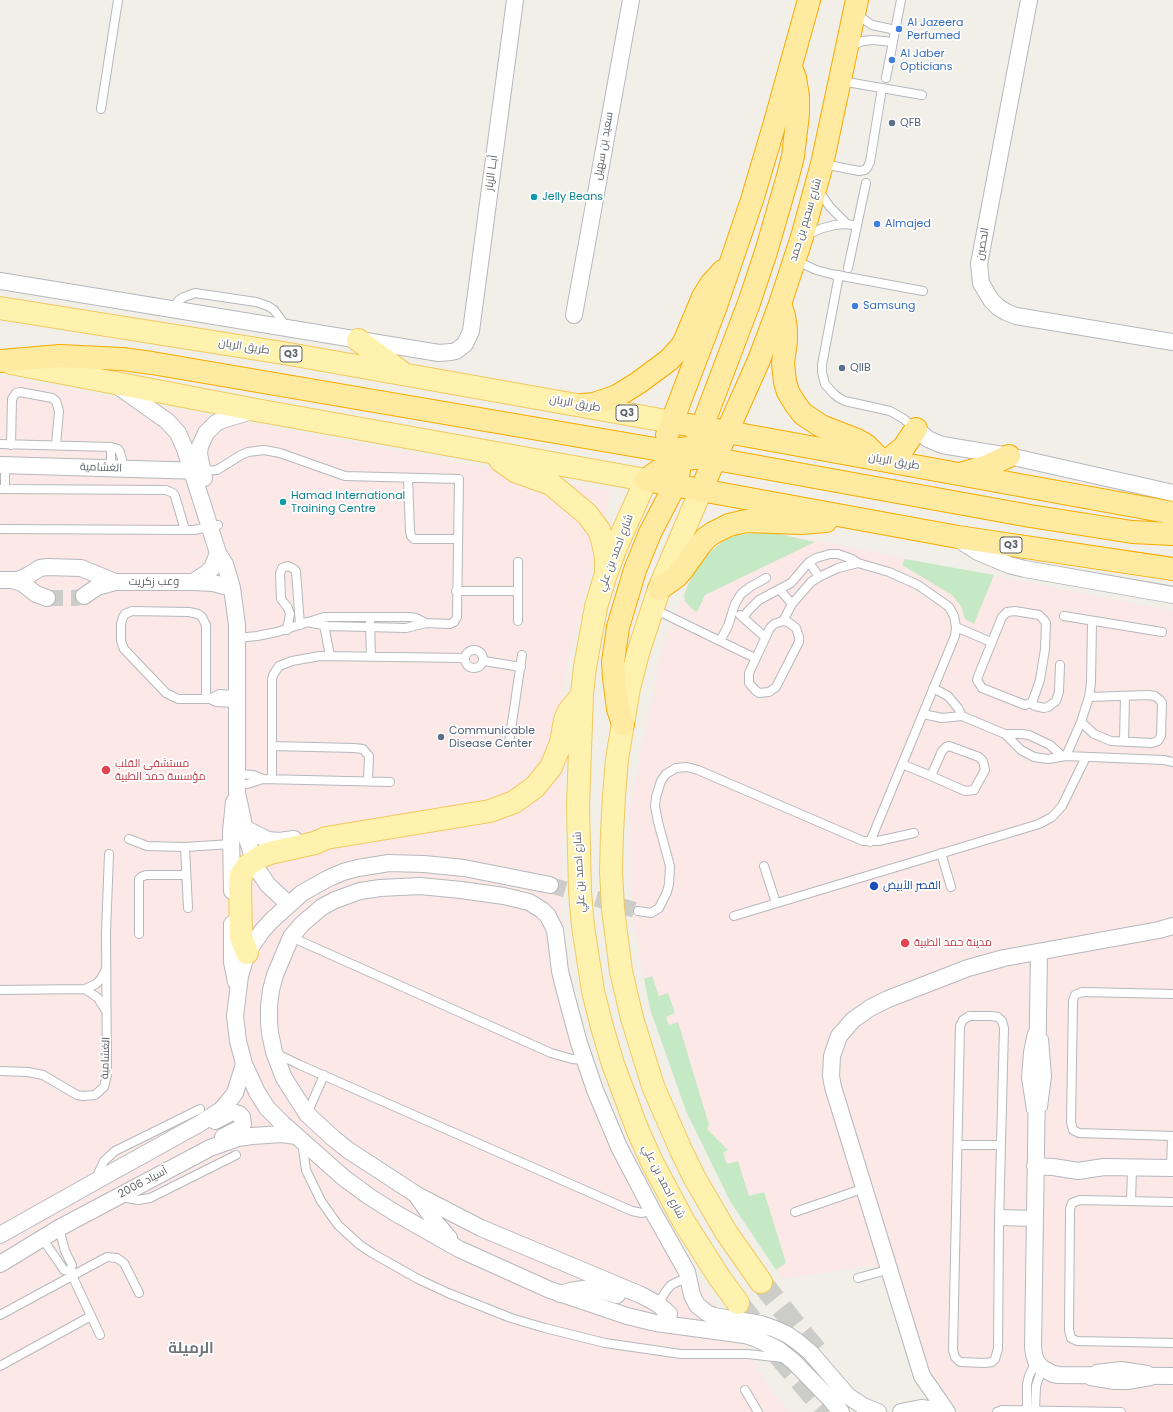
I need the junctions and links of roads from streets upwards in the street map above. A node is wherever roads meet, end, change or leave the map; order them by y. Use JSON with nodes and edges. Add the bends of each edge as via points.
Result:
{"nodes":[{"id":1,"x":515,"y":0,"type":"edge"},
{"id":2,"x":631,"y":0,"type":"edge"},
{"id":3,"x":809,"y":0,"type":"edge"},
{"id":4,"x":1029,"y":0,"type":"edge"},
{"id":5,"x":857,"y":4,"type":"edge"},
{"id":6,"x":791,"y":67,"type":"junction"},
{"id":7,"x":731,"y":263,"type":"junction"},
{"id":8,"x":0,"y":281,"type":"edge"},
{"id":9,"x":780,"y":304,"type":"junction"},
{"id":10,"x":0,"y":308,"type":"edge"},
{"id":11,"x":574,"y":315,"type":"dead end"},
{"id":12,"x":358,"y":340,"type":"junction"},
{"id":13,"x":1173,"y":342,"type":"edge"},
{"id":14,"x":0,"y":361,"type":"edge"},
{"id":15,"x":404,"y":374,"type":"junction"},
{"id":16,"x":113,"y":383,"type":"junction"},
{"id":17,"x":582,"y":406,"type":"junction"},
{"id":18,"x":256,"y":410,"type":"junction"},
{"id":19,"x":672,"y":422,"type":"junction"},
{"id":20,"x":916,"y":429,"type":"joint"},
{"id":21,"x":727,"y":431,"type":"junction"},
{"id":22,"x":690,"y":450,"type":"junction"},
{"id":23,"x":494,"y":453,"type":"junction"},
{"id":24,"x":1009,"y":456,"type":"junction"},
{"id":25,"x":883,"y":460,"type":"junction"},
{"id":26,"x":2,"y":465,"type":"edge"},
{"id":27,"x":197,"y":471,"type":"junction"},
{"id":28,"x":959,"y":474,"type":"junction"},
{"id":29,"x":646,"y":480,"type":"junction"},
{"id":30,"x":675,"y":485,"type":"junction"},
{"id":31,"x":701,"y":490,"type":"junction"},
{"id":32,"x":1173,"y":493,"type":"edge"},
{"id":33,"x":1173,"y":513,"type":"edge"},
{"id":34,"x":850,"y":517,"type":"junction"},
{"id":35,"x":1173,"y":534,"type":"edge"},
{"id":36,"x":958,"y":537,"type":"junction"},
{"id":37,"x":222,"y":558,"type":"junction"},
{"id":38,"x":1173,"y":569,"type":"edge"},
{"id":39,"x":605,"y":577,"type":"junction"},
{"id":40,"x":6,"y":580,"type":"edge"},
{"id":41,"x":115,"y":582,"type":"junction"},
{"id":42,"x":193,"y":582,"type":"junction"},
{"id":43,"x":232,"y":588,"type":"junction"},
{"id":44,"x":1173,"y":595,"type":"edge"},
{"id":45,"x":84,"y":596,"type":"tunnel mouth"},
{"id":46,"x":47,"y":598,"type":"tunnel mouth"},
{"id":47,"x":655,"y":598,"type":"junction"},
{"id":48,"x":582,"y":694,"type":"junction"},
{"id":49,"x":622,"y":724,"type":"junction"},
{"id":50,"x":236,"y":783,"type":"junction"},
{"id":51,"x":244,"y":828,"type":"junction"},
{"id":52,"x":326,"y":838,"type":"junction"},
{"id":53,"x":254,"y":860,"type":"junction"},
{"id":54,"x":550,"y":885,"type":"tunnel mouth"},
{"id":55,"x":290,"y":903,"type":"junction"},
{"id":56,"x":1168,"y":929,"type":"edge"},
{"id":57,"x":1039,"y":952,"type":"junction"},
{"id":58,"x":247,"y":953,"type":"junction"},
{"id":59,"x":238,"y":988,"type":"junction"},
{"id":60,"x":244,"y":1064,"type":"junction"},
{"id":61,"x":200,"y":1117,"type":"junction"},
{"id":62,"x":299,"y":1139,"type":"junction"},
{"id":63,"x":210,"y":1148,"type":"junction"},
{"id":64,"x":1035,"y":1166,"type":"junction"},
{"id":65,"x":1172,"y":1168,"type":"edge"},
{"id":66,"x":417,"y":1195,"type":"junction"},
{"id":67,"x":0,"y":1235,"type":"edge"},
{"id":68,"x":459,"y":1249,"type":"junction"},
{"id":69,"x":0,"y":1264,"type":"edge"},
{"id":70,"x":761,"y":1282,"type":"tunnel mouth"},
{"id":71,"x":560,"y":1294,"type":"junction"},
{"id":72,"x":738,"y":1303,"type":"tunnel mouth"},
{"id":73,"x":664,"y":1309,"type":"junction"},
{"id":74,"x":786,"y":1338,"type":"junction"},
{"id":75,"x":793,"y":1361,"type":"junction"},
{"id":76,"x":922,"y":1376,"type":"junction"},
{"id":77,"x":1170,"y":1376,"type":"edge"},
{"id":78,"x":907,"y":1411,"type":"edge"},
{"id":79,"x":841,"y":1412,"type":"edge"},
{"id":80,"x":878,"y":1412,"type":"edge"},
{"id":81,"x":940,"y":1412,"type":"edge"},
{"id":82,"x":947,"y":1412,"type":"edge"}],
"edges":[{"from":1,"to":12,"type":"street","name":"أبــا الزبار","via":[[470,335],[465,344],[456,351],[445,353]]},
{"from":2,"to":11,"type":"street","name":"سعيد بن سهيل"},
{"from":3,"to":6,"type":"highway"},
{"from":4,"to":13,"type":"street","name":"الحصين","via":[[979,264],[981,283],[998,307],[1016,316]]},
{"from":5,"to":9,"type":"highway","name":"شارع سحيم بن حمد","via":[[816,188]]},
{"from":6,"to":7,"type":"highway"},
{"from":6,"to":22,"type":"highway","via":[[798,96],[798,114],[788,176],[752,296]]},
{"from":7,"to":17,"type":"highway","via":[[720,273],[703,297],[685,340],[669,360],[617,396]]},
{"from":7,"to":19,"type":"highway"},
{"from":8,"to":12,"type":"street"},
{"from":9,"to":21,"type":"highway","name":"شارع سحيم بن حمد","via":[[759,360]]},
{"from":9,"to":25,"type":"highway","via":[[786,329],[783,372],[788,392],[796,406],[821,426],[848,435],[866,445]]},
{"from":10,"to":15,"type":"main road","name":"طريق الريان","number":"Q3"},
{"from":12,"to":15,"type":"main road"},
{"from":14,"to":16,"type":"main road","number":"Q3"},
{"from":14,"to":22,"type":"highway","via":[[60,356],[152,363]]},
{"from":15,"to":17,"type":"main road","name":"طريق الريان","number":"Q3"},
{"from":16,"to":18,"type":"main road","number":"Q3"},
{"from":16,"to":27,"type":"street","via":[[173,427]]},
{"from":17,"to":19,"type":"main road","name":"طريق الريان","number":"Q3"},
{"from":18,"to":23,"type":"main road","number":"Q3"},
{"from":18,"to":27,"type":"street","via":[[222,420],[210,428],[202,439]]},
{"from":19,"to":22,"type":"highway","name":"شارع احمد بن علي"},
{"from":19,"to":22,"type":"highway","name":"طريق الريان","number":"Q3"},
{"from":20,"to":24,"type":"street","via":[[928,439],[942,445]]},
{"from":20,"to":25,"type":"highway","via":[[904,447]]},
{"from":21,"to":22,"type":"highway"},
{"from":21,"to":25,"type":"highway","name":"طريق الريان"},
{"from":22,"to":29,"type":"highway","name":"شارع احمد بن علي"},
{"from":22,"to":30,"type":"highway"},
{"from":22,"to":31,"type":"highway","name":"شارع احمد بن علي"},
{"from":22,"to":35,"type":"highway","via":[[1030,516],[1132,532]]},
{"from":23,"to":29,"type":"main road","number":"Q3"},
{"from":23,"to":39,"type":"main road","via":[[517,472],[551,484],[588,514],[599,530],[605,548]]},
{"from":24,"to":28,"type":"highway"},
{"from":24,"to":32,"type":"street"},
{"from":25,"to":28,"type":"highway","name":"طريق الريان"},
{"from":26,"to":27,"type":"street","name":"الغشامية"},
{"from":27,"to":37,"type":"street"},
{"from":28,"to":33,"type":"highway","name":"طريق الريان"},
{"from":29,"to":30,"type":"highway","number":"Q3"},
{"from":29,"to":39,"type":"main road","name":"شارع احمد بن علي"},
{"from":30,"to":31,"type":"highway","number":"Q3"},
{"from":30,"to":49,"type":"highway","via":[[650,533],[635,570],[618,627],[614,678]]},
{"from":31,"to":34,"type":"highway","number":"Q3"},
{"from":31,"to":47,"type":"main road","name":"شارع احمد بن علي"},
{"from":34,"to":36,"type":"highway","number":"Q3"},
{"from":34,"to":47,"type":"highway","via":[[813,523],[746,521],[729,524],[706,538],[683,570]]},
{"from":36,"to":38,"type":"highway","number":"Q3"},
{"from":36,"to":44,"type":"street","via":[[978,552],[1009,565]]},
{"from":37,"to":42,"type":"street","name":"وعب زكريت","via":[[207,574]]},
{"from":37,"to":43,"type":"street"},
{"from":39,"to":48,"type":"main road","name":"شارع احمد بن علي","via":[[590,636]]},
{"from":40,"to":41,"type":"street","name":"وعب زكريت","via":[[24,578],[36,569],[47,567],[81,568]]},
{"from":40,"to":46,"type":"street","name":"وعب زكريت","via":[[22,583],[36,594]]},
{"from":41,"to":42,"type":"street","name":"وعب زكريت"},
{"from":41,"to":45,"type":"street","name":"وعب زكريت","via":[[97,587]]},
{"from":42,"to":43,"type":"street","name":"وعب زكريت","via":[[213,583]]},
{"from":43,"to":50,"type":"street","via":[[237,638]]},
{"from":47,"to":49,"type":"main road","name":"شارع احمد بن علي","via":[[636,660]]},
{"from":48,"to":52,"type":"main road","via":[[569,710],[561,743],[551,767],[535,787],[514,802],[490,811]]},
{"from":48,"to":72,"type":"main road","name":"شارع احمد بن علي","via":[[578,806],[580,892],[588,958],[602,1027],[625,1099],[652,1162],[701,1250]]},
{"from":49,"to":70,"type":"main road","name":"شارع احمد بن علي","via":[[614,796],[611,871],[621,971],[632,1018],[653,1086],[694,1177],[726,1232]]},
{"from":50,"to":51,"type":"street"},
{"from":50,"to":59,"type":"street","via":[[231,844],[232,962]]},
{"from":51,"to":52,"type":"street","via":[[273,841]]},
{"from":51,"to":53,"type":"street"},
{"from":52,"to":53,"type":"main road","via":[[315,843],[270,852]]},
{"from":53,"to":55,"type":"street","via":[[268,885]]},
{"from":53,"to":58,"type":"main road","via":[[243,870],[240,880],[241,937]]},
{"from":54,"to":55,"type":"street","via":[[464,868],[389,863],[358,868],[329,878]]},
{"from":55,"to":58,"type":"street","via":[[262,931]]},
{"from":56,"to":57,"type":"street"},
{"from":57,"to":64,"type":"street"},
{"from":57,"to":76,"type":"street","via":[[987,962],[870,1008],[845,1028],[839,1036],[832,1056],[833,1086]]},
{"from":58,"to":59,"type":"street"},
{"from":59,"to":60,"type":"street","via":[[236,1029]]},
{"from":60,"to":61,"type":"street","via":[[237,1088],[228,1102],[221,1110]]},
{"from":60,"to":62,"type":"street","via":[[267,1108]]},
{"from":61,"to":63,"type":"street","via":[[209,1124],[232,1112],[242,1117],[241,1128],[218,1139]]},
{"from":61,"to":67,"type":"street","via":[[96,1181]]},
{"from":62,"to":63,"type":"street","name":"آسياد 2006","via":[[282,1134],[252,1136]]},
{"from":62,"to":68,"type":"street","via":[[370,1197]]},
{"from":63,"to":69,"type":"street","name":"آسياد 2006","via":[[59,1228]]},
{"from":64,"to":65,"type":"street","via":[[1053,1167],[1078,1163],[1104,1168]]},
{"from":64,"to":77,"type":"street","via":[[1033,1347],[1040,1364],[1053,1374]]},
{"from":66,"to":68,"type":"street","via":[[436,1223]]},
{"from":66,"to":73,"type":"street","via":[[481,1228],[641,1295]]},
{"from":66,"to":74,"type":"street","via":[[333,1138],[307,1114],[284,1078],[274,1052],[269,1022],[271,990],[278,964],[291,938],[302,924],[322,907],[360,891],[420,886],[504,896],[529,902],[542,910],[555,930],[560,971],[572,1019],[595,1090],[610,1127],[652,1210],[684,1265],[694,1300],[701,1310],[714,1316],[761,1324],[775,1329]]},
{"from":68,"to":71,"type":"street"},
{"from":71,"to":73,"type":"street","via":[[580,1289],[600,1290]]},
{"from":71,"to":75,"type":"street","via":[[656,1323],[745,1335],[768,1344]]},
{"from":73,"to":74,"type":"street","via":[[697,1320],[757,1327]]},
{"from":74,"to":75,"type":"street"},
{"from":74,"to":80,"type":"street","via":[[798,1342],[811,1354],[848,1396]]},
{"from":75,"to":79,"type":"street"},
{"from":76,"to":78,"type":"street","via":[[922,1390],[916,1403]]},
{"from":76,"to":82,"type":"street"},
{"from":78,"to":81,"type":"street","via":[[929,1409]]}]}
